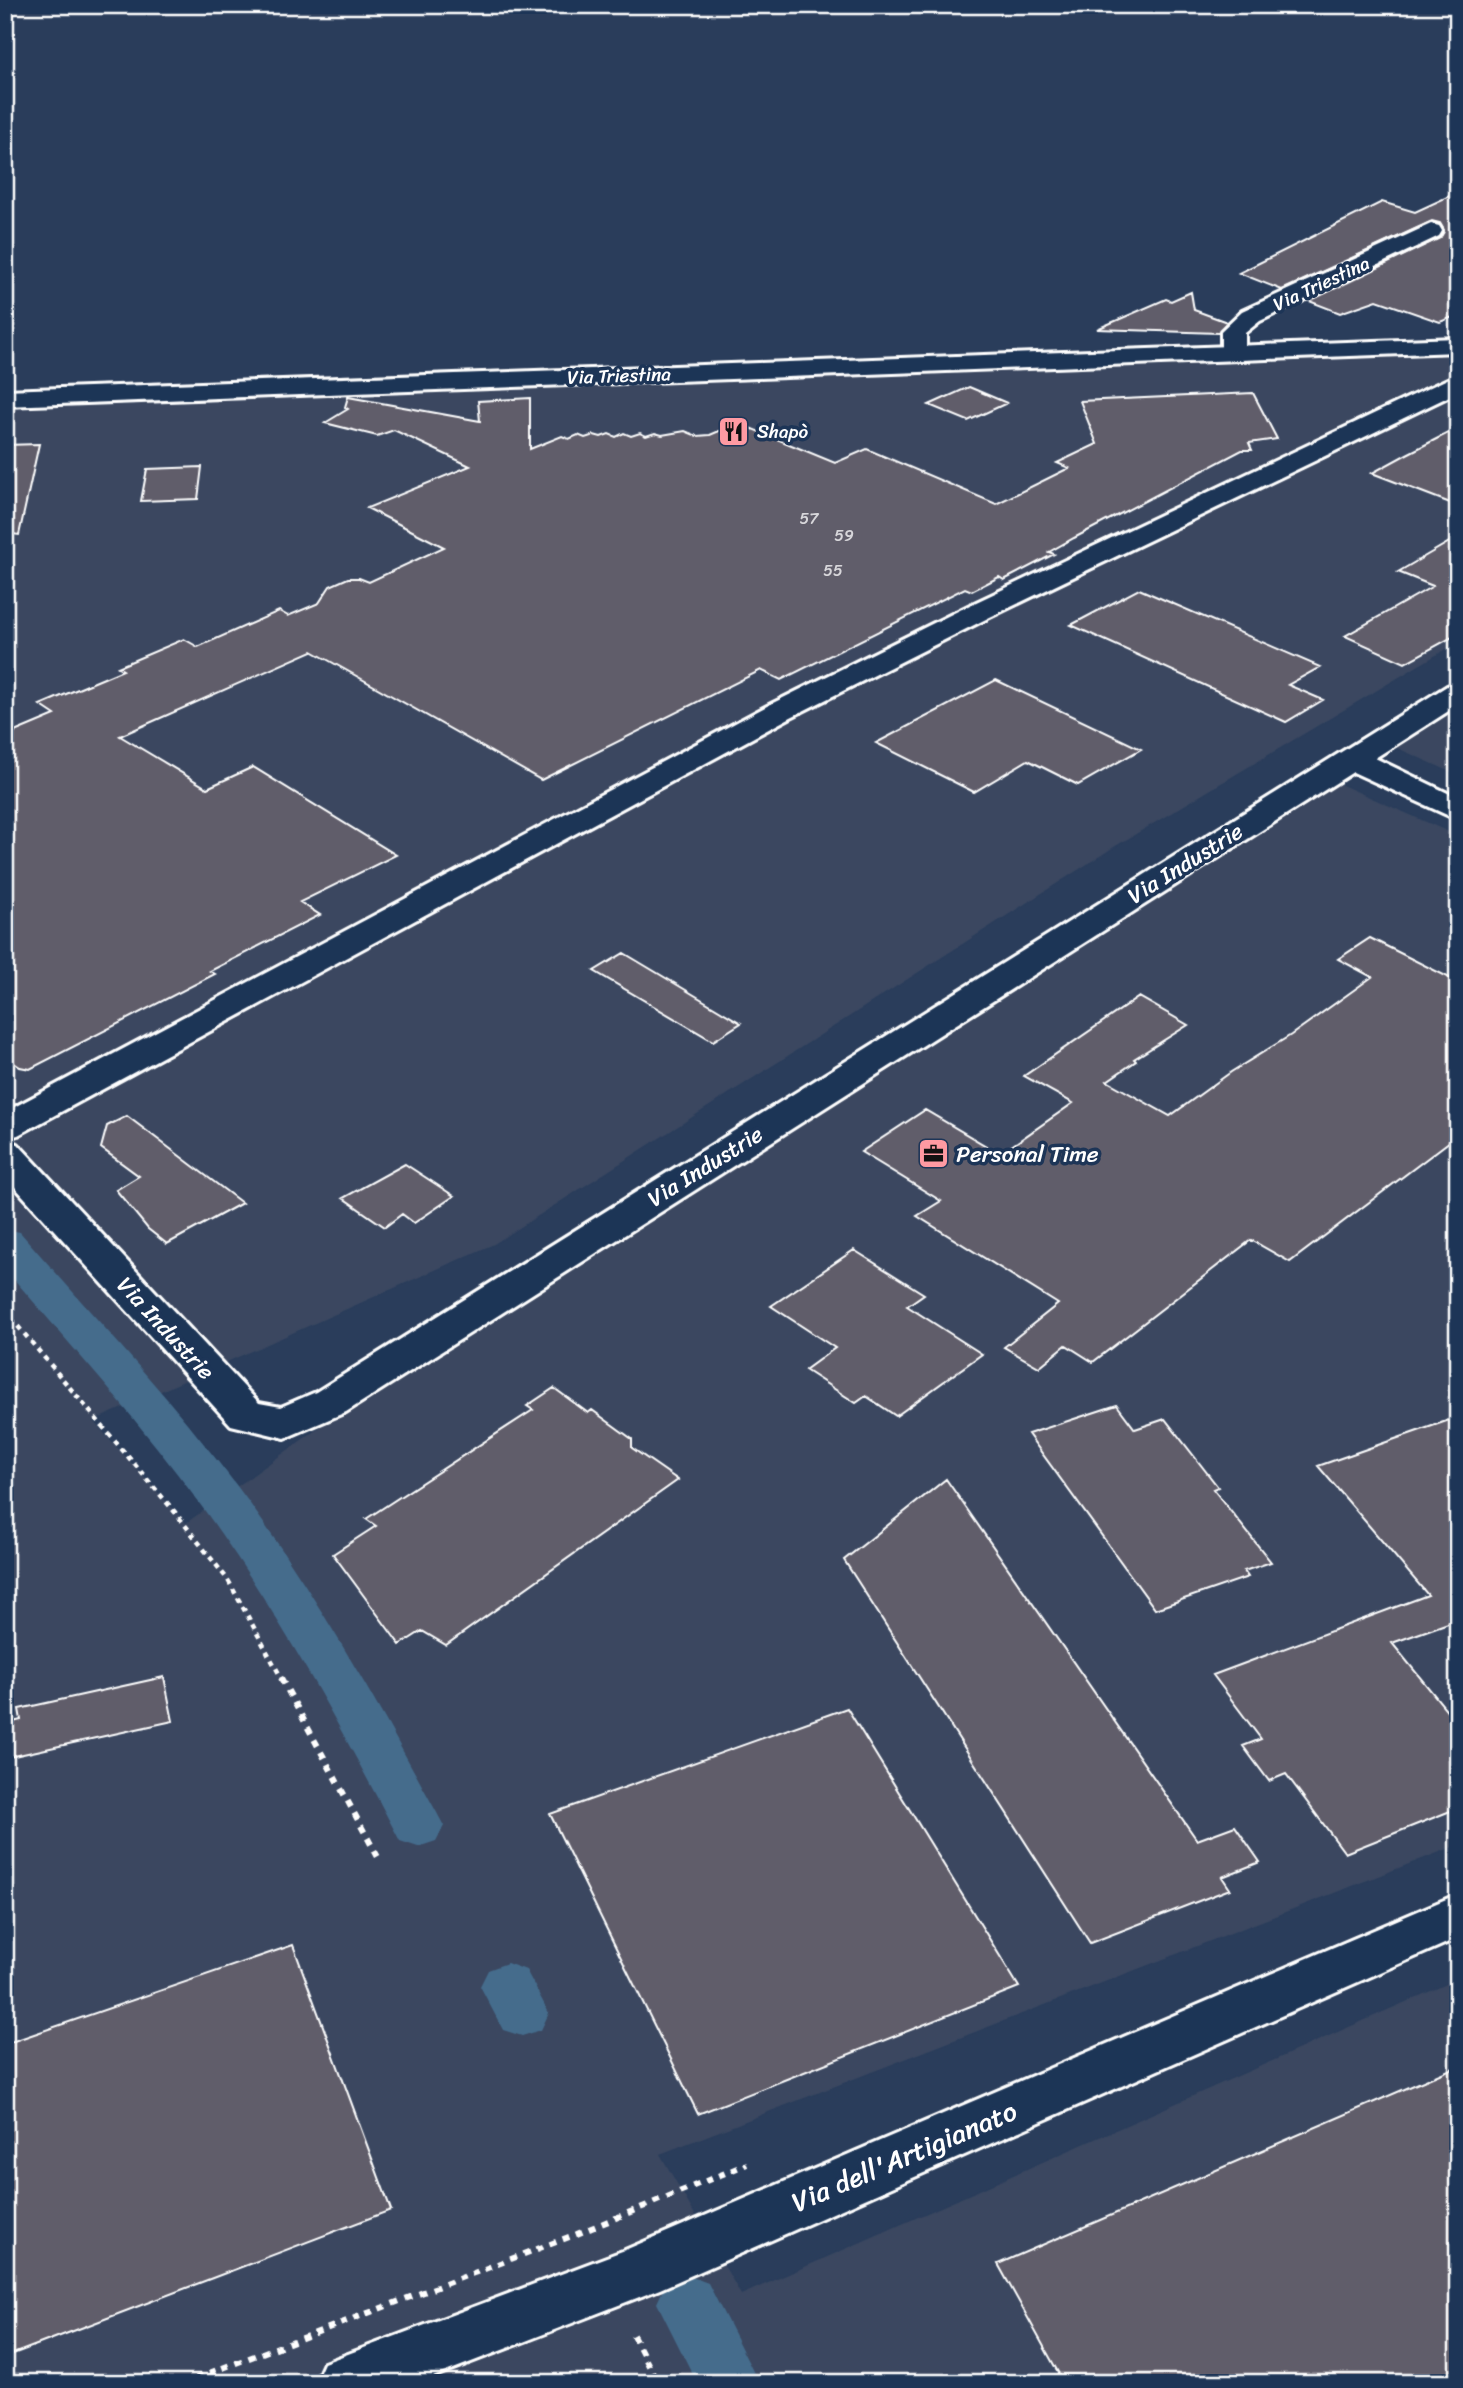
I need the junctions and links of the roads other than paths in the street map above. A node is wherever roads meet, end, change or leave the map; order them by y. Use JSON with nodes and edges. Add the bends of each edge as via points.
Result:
{"nodes":[{"id":1,"x":1431,"y":231,"type":"dead end"},
{"id":2,"x":1458,"y":345,"type":"edge"},
{"id":3,"x":1233,"y":352,"type":"junction"},
{"id":4,"x":1458,"y":382,"type":"edge"},
{"id":5,"x":5,"y":398,"type":"edge"},
{"id":6,"x":1458,"y":692,"type":"edge"},
{"id":7,"x":1351,"y":759,"type":"junction"},
{"id":8,"x":1458,"y":810,"type":"edge"},
{"id":9,"x":5,"y":1127,"type":"edge"},
{"id":10,"x":5,"y":1152,"type":"edge"},
{"id":11,"x":1458,"y":1915,"type":"edge"},
{"id":12,"x":344,"y":2383,"type":"edge"}],
"edges":[{"from":1,"to":3,"type":"street","name":"Via Triestina","via":[[1251,316],[1233,331]]},
{"from":2,"to":3,"type":"street","name":"Via Triestina"},
{"from":3,"to":5,"type":"street","name":"Via Triestina"},
{"from":4,"to":9,"type":"street","via":[[780,711]]},
{"from":6,"to":7,"type":"street","name":"Via Industrie"},
{"from":7,"to":8,"type":"street"},
{"from":7,"to":10,"type":"street","name":"Via Industrie","via":[[331,1402],[285,1423],[246,1415]]},
{"from":11,"to":12,"type":"street","name":"Via dell'Artigianato","via":[[640,2270]]}]}
